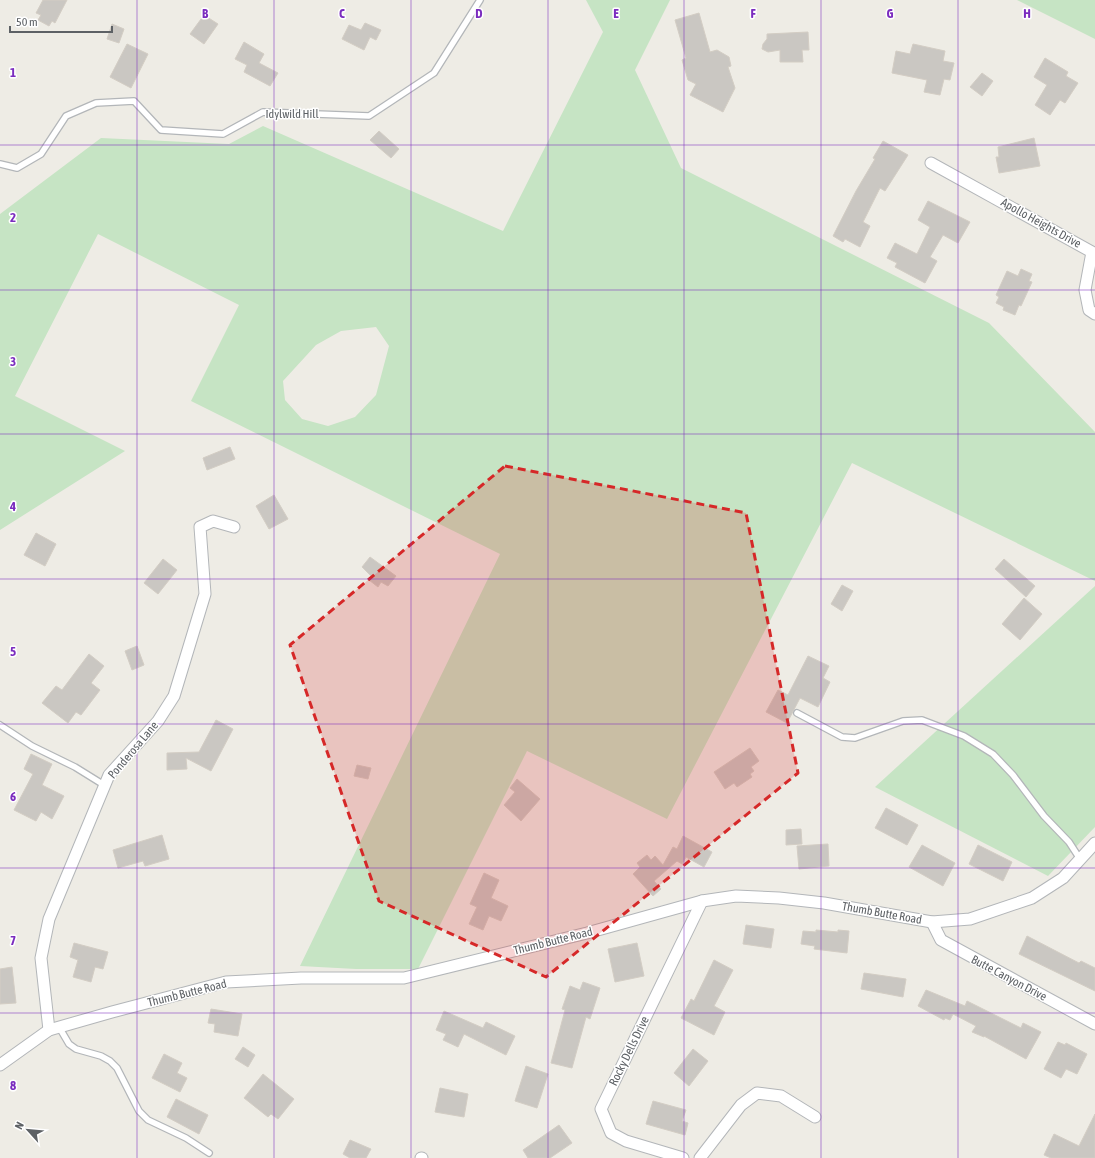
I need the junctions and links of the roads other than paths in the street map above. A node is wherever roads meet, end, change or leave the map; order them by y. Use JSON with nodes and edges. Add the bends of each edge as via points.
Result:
{"nodes":[{"id":1,"x":480,"y":0,"type":"edge"},
{"id":2,"x":931,"y":163,"type":"dead end"},
{"id":3,"x":0,"y":164,"type":"edge"},
{"id":4,"x":1095,"y":314,"type":"edge"},
{"id":5,"x":234,"y":527,"type":"dead end"},
{"id":6,"x":797,"y":713,"type":"dead end"},
{"id":7,"x":0,"y":725,"type":"edge"},
{"id":8,"x":104,"y":785,"type":"junction"},
{"id":9,"x":1095,"y":843,"type":"edge"},
{"id":10,"x":1080,"y":859,"type":"junction"},
{"id":11,"x":702,"y":901,"type":"junction"},
{"id":12,"x":932,"y":922,"type":"junction"},
{"id":13,"x":1095,"y":1024,"type":"edge"},
{"id":14,"x":54,"y":1029,"type":"junction"},
{"id":15,"x":0,"y":1065,"type":"edge"},
{"id":16,"x":815,"y":1117,"type":"dead end"},
{"id":17,"x":209,"y":1153,"type":"dead end"},
{"id":18,"x":683,"y":1158,"type":"edge"},
{"id":19,"x":700,"y":1158,"type":"edge"}],
"edges":[{"from":1,"to":3,"type":"lane","name":"Idylwild Hill","via":[[434,73],[369,116],[263,112],[223,134],[161,130],[134,101],[96,103],[66,116],[41,154],[17,168]]},
{"from":2,"to":4,"type":"street","name":"Apollo Heights Drive","via":[[1092,252],[1085,290],[1089,310]]},
{"from":5,"to":8,"type":"street","name":"Ponderosa Lane","via":[[213,521],[200,527],[205,594],[174,696],[158,721],[109,775]]},
{"from":6,"to":10,"type":"lane","via":[[842,737],[855,738],[903,721],[922,720],[964,736],[993,754],[1013,775],[1044,816],[1069,842]]},
{"from":7,"to":8,"type":"lane","via":[[32,746],[75,767]]},
{"from":8,"to":14,"type":"street","name":"Ponderosa Lane","via":[[49,919],[41,958]]},
{"from":9,"to":10,"type":"street","name":"Thumb Butte Road"},
{"from":10,"to":12,"type":"street","name":"Thumb Butte Road","via":[[1063,878],[1032,898],[970,919]]},
{"from":11,"to":12,"type":"street","name":"Thumb Butte Road","via":[[736,896],[779,898],[824,903]]},
{"from":11,"to":14,"type":"street","name":"Thumb Butte Road","via":[[587,933],[404,978],[301,978],[226,982]]},
{"from":11,"to":18,"type":"street","name":"Rocky Dells Drive","via":[[601,1109],[611,1133],[626,1141]]},
{"from":12,"to":13,"type":"street","name":"Butte Canyon Drive","via":[[941,940]]},
{"from":14,"to":15,"type":"street","name":"Thumb Butte Road"},
{"from":14,"to":17,"type":"lane","via":[[76,1049],[110,1061],[117,1068],[139,1111],[148,1120],[186,1138]]},
{"from":16,"to":19,"type":"street","via":[[780,1096],[757,1093],[741,1105]]}]}
